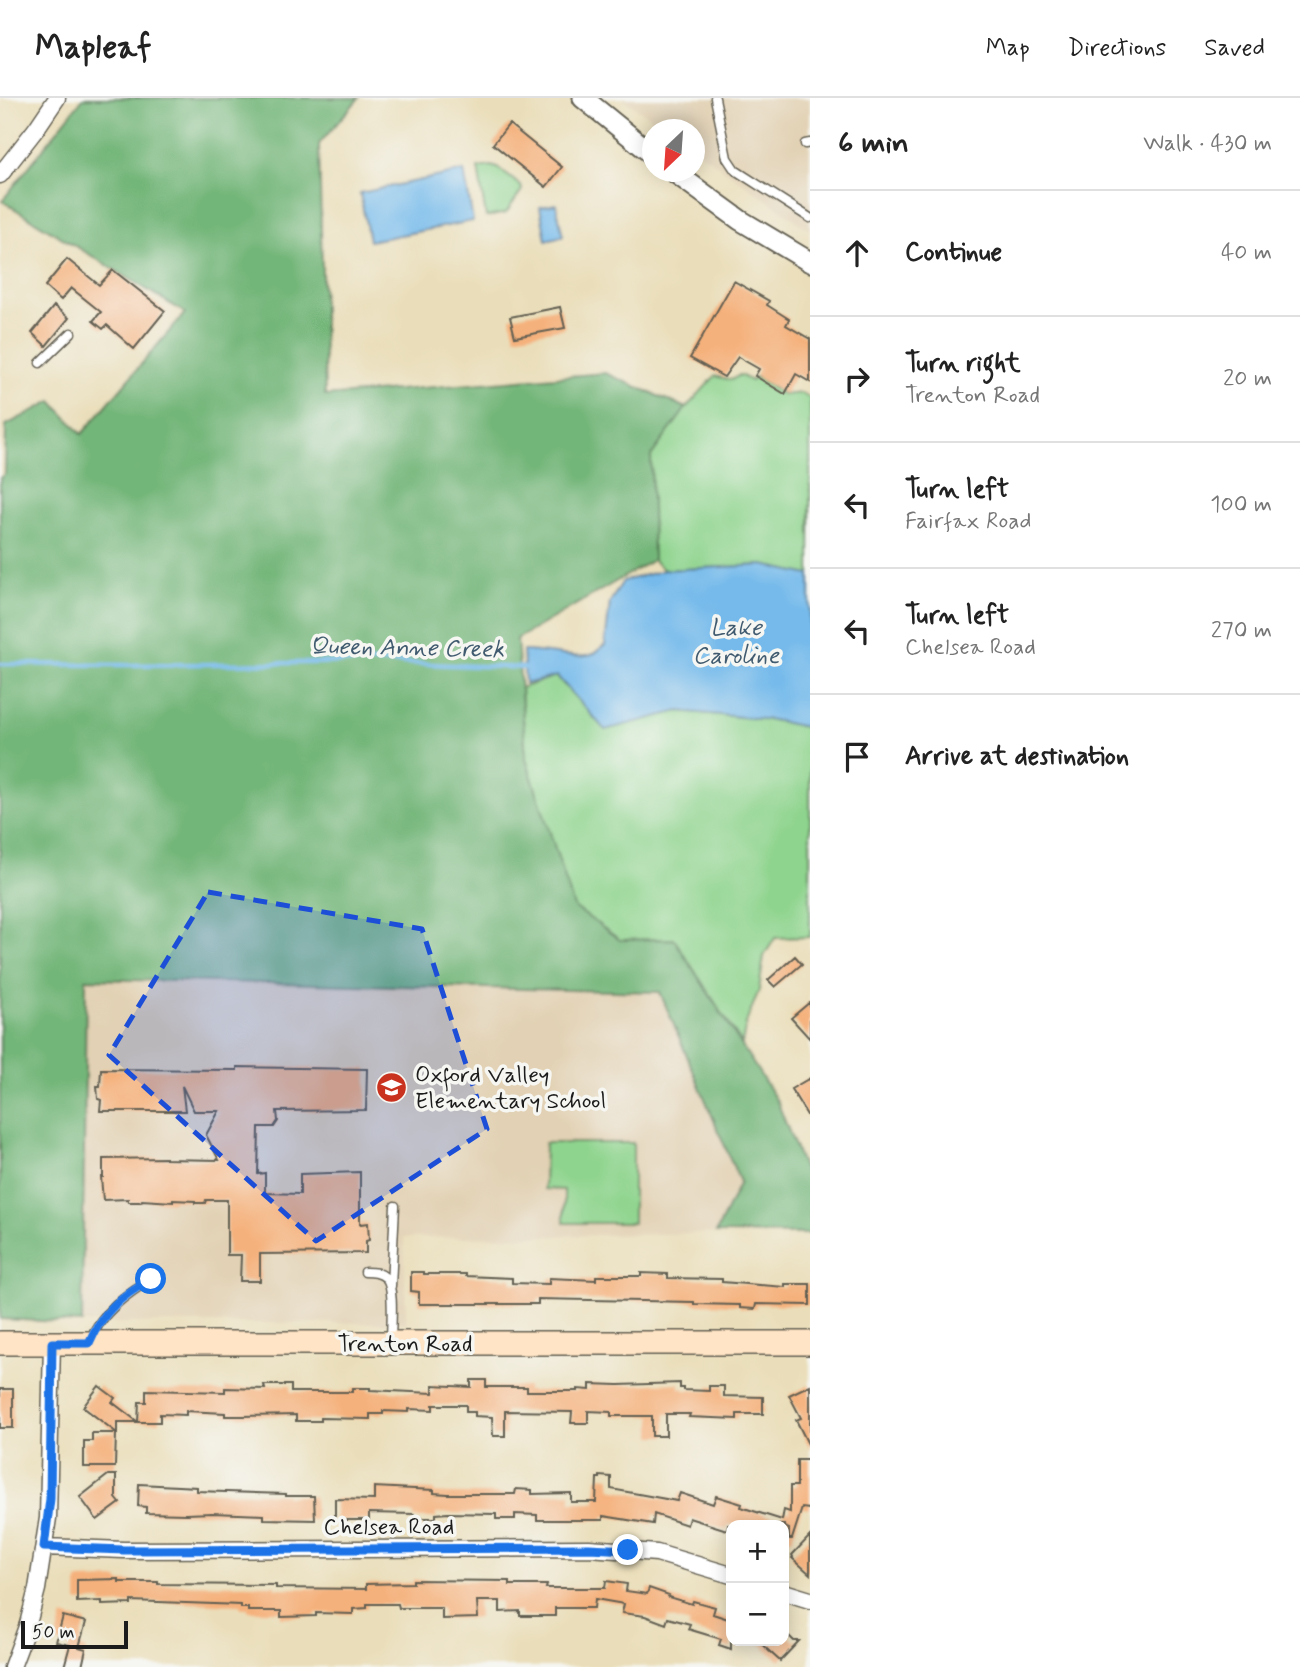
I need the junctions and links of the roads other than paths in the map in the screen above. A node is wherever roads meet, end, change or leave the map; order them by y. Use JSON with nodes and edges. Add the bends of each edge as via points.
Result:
{"nodes":[{"id":1,"x":57,"y":98,"type":"edge"},
{"id":2,"x":583,"y":98,"type":"edge"},
{"id":3,"x":715,"y":98,"type":"edge"},
{"id":4,"x":642,"y":145,"type":"edge"},
{"id":5,"x":0,"y":175,"type":"edge"},
{"id":6,"x":688,"y":182,"type":"edge"},
{"id":7,"x":810,"y":218,"type":"edge"},
{"id":8,"x":810,"y":262,"type":"edge"},
{"id":9,"x":71,"y":333,"type":"dead end"},
{"id":10,"x":40,"y":363,"type":"dead end"},
{"id":11,"x":395,"y":1206,"type":"dead end"},
{"id":12,"x":365,"y":1272,"type":"dead end"},
{"id":13,"x":151,"y":1279,"type":"dead end"},
{"id":14,"x":391,"y":1286,"type":"junction"},
{"id":15,"x":0,"y":1343,"type":"edge"},
{"id":16,"x":52,"y":1343,"type":"junction"},
{"id":17,"x":89,"y":1343,"type":"junction"},
{"id":18,"x":391,"y":1343,"type":"junction"},
{"id":19,"x":810,"y":1343,"type":"edge"},
{"id":20,"x":44,"y":1547,"type":"junction"},
{"id":21,"x":726,"y":1574,"type":"edge"},
{"id":22,"x":789,"y":1594,"type":"edge"},
{"id":23,"x":810,"y":1600,"type":"edge"},
{"id":24,"x":12,"y":1667,"type":"edge"}],
"edges":[{"from":1,"to":5,"type":"street"},
{"from":2,"to":4,"type":"street"},
{"from":3,"to":7,"type":"lane","via":[[727,158],[735,170]]},
{"from":6,"to":8,"type":"street"},
{"from":9,"to":10,"type":"lane"},
{"from":11,"to":14,"type":"lane"},
{"from":12,"to":14,"type":"lane","via":[[386,1277]]},
{"from":13,"to":17,"type":"lane","via":[[103,1317]]},
{"from":14,"to":18,"type":"lane"},
{"from":15,"to":16,"type":"main road","name":"Trenton Road"},
{"from":16,"to":17,"type":"main road","name":"Trenton Road"},
{"from":16,"to":20,"type":"street","via":[[50,1499]]},
{"from":17,"to":18,"type":"main road","name":"Trenton Road"},
{"from":18,"to":19,"type":"main road","name":"Trenton Road"},
{"from":20,"to":21,"type":"street","name":"Chelsea Road","via":[[589,1548],[657,1553]]},
{"from":20,"to":24,"type":"street","via":[[28,1624]]},
{"from":22,"to":23,"type":"street"}]}
